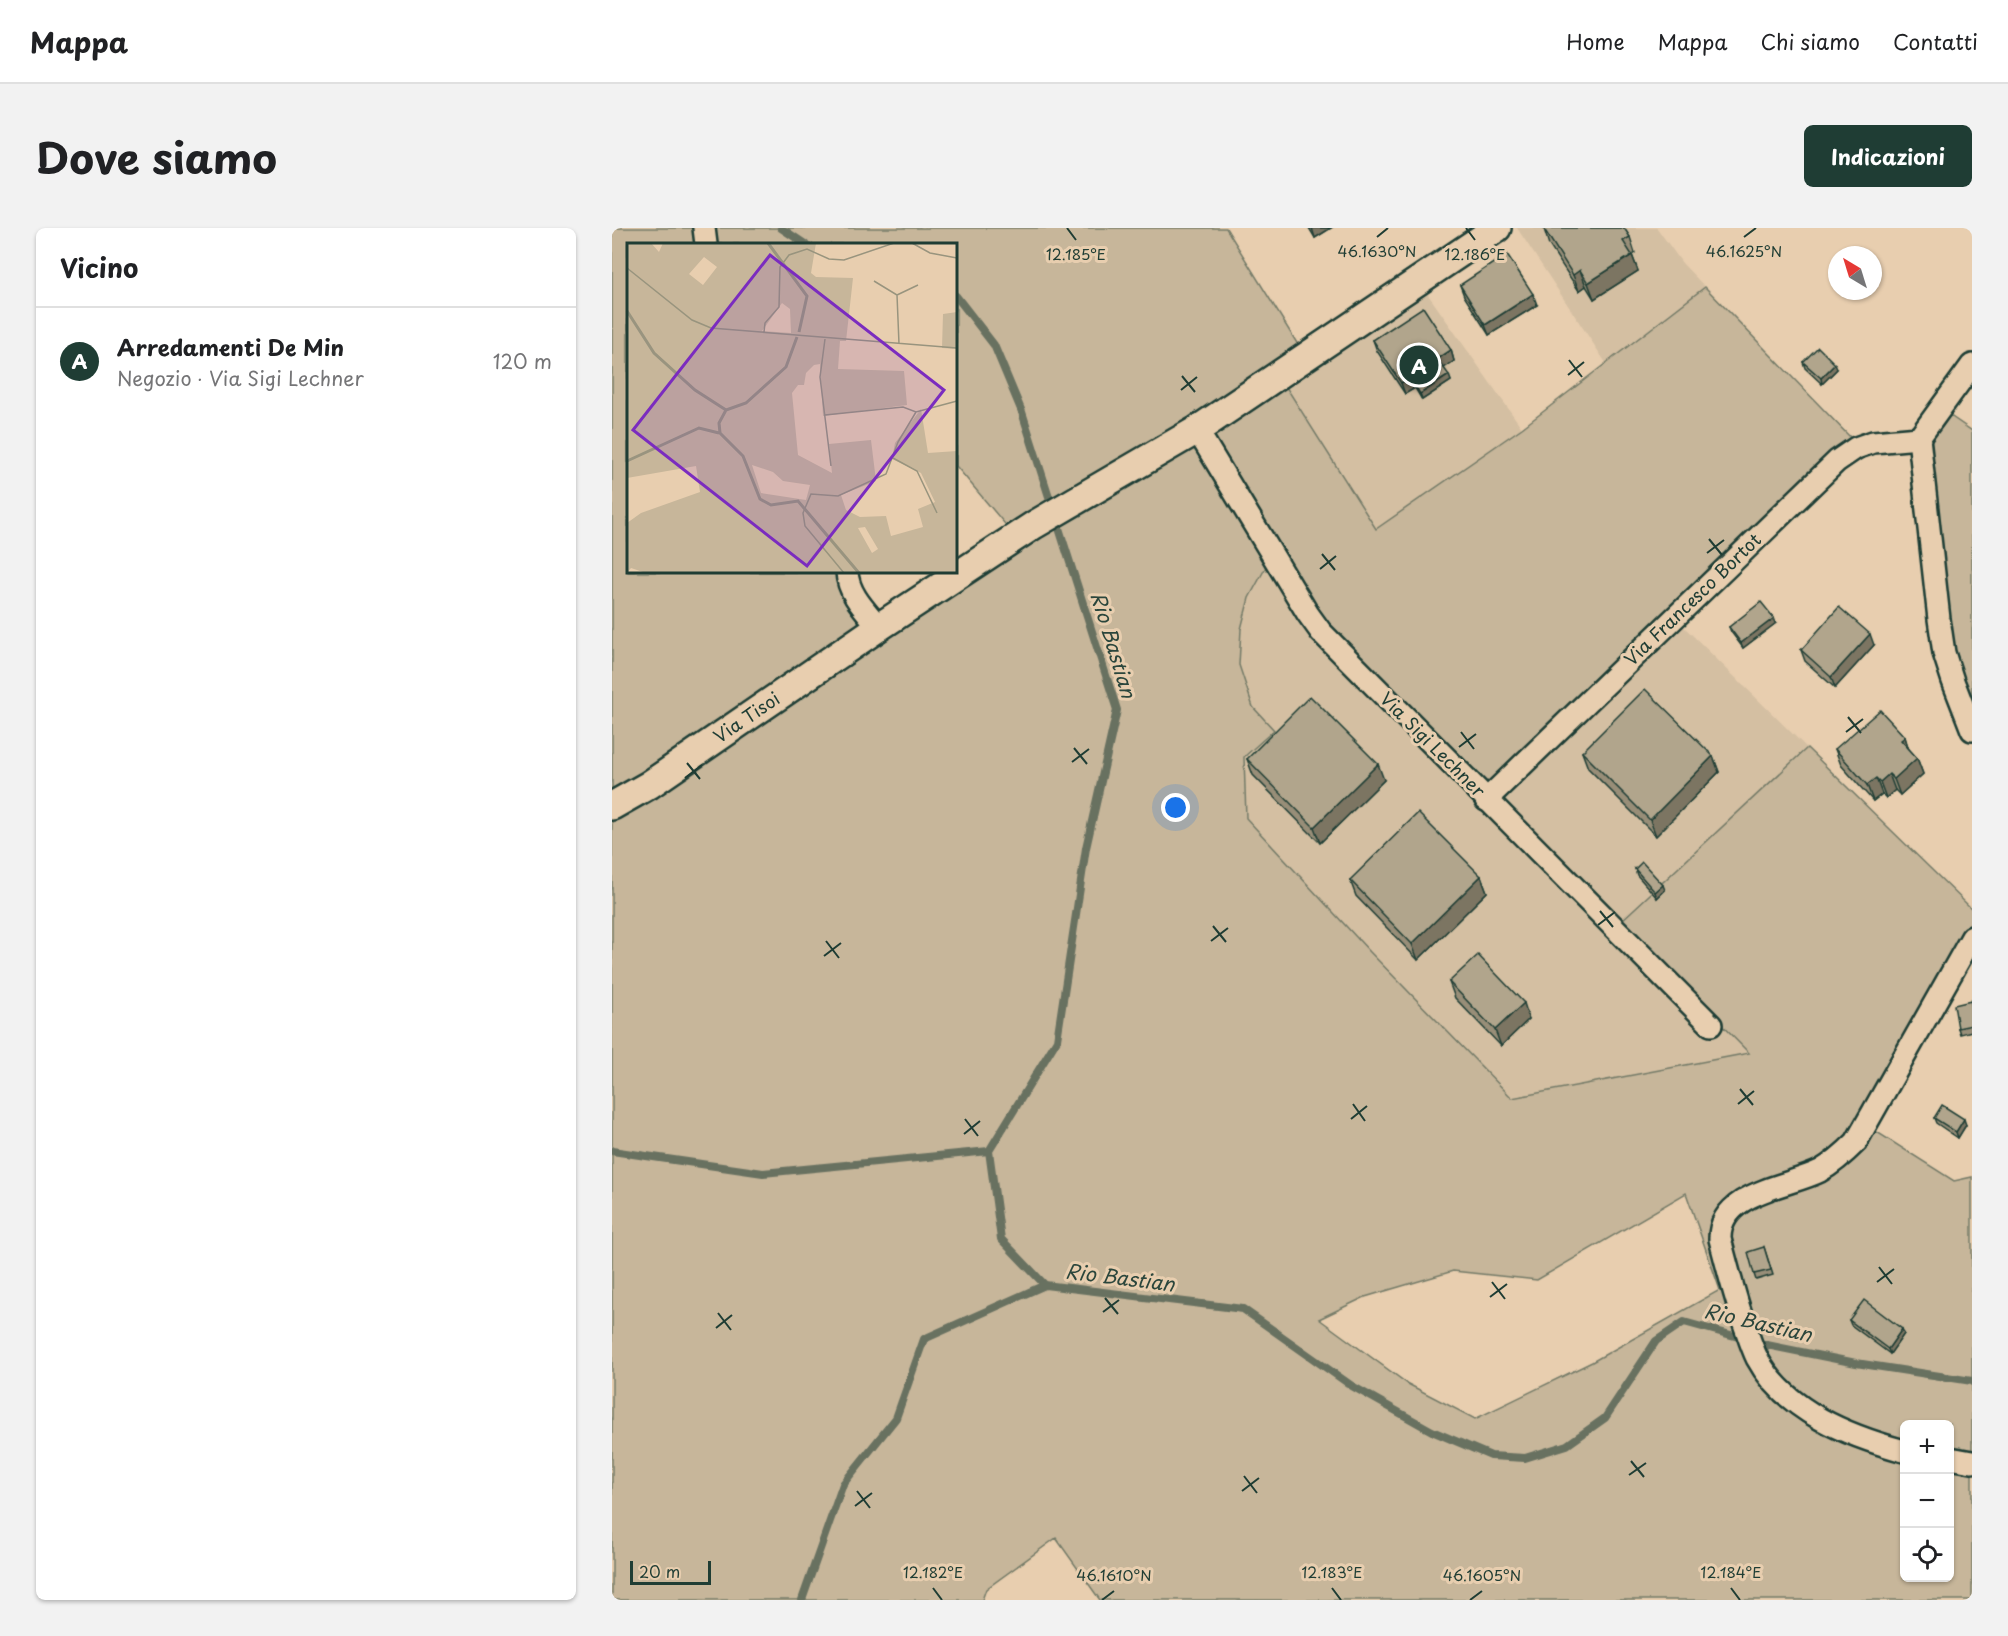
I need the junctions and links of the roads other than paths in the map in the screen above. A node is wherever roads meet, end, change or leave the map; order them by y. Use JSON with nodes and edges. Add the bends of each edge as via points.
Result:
{"nodes":[{"id":1,"x":1497,"y":228,"type":"edge"},
{"id":2,"x":1972,"y":365,"type":"edge"},
{"id":3,"x":1197,"y":430,"type":"junction"},
{"id":4,"x":1919,"y":438,"type":"junction"},
{"id":5,"x":847,"y":573,"type":"edge"},
{"id":6,"x":879,"y":627,"type":"junction"},
{"id":7,"x":1972,"y":729,"type":"edge"},
{"id":8,"x":1486,"y":800,"type":"junction"},
{"id":9,"x":612,"y":806,"type":"edge"},
{"id":10,"x":1972,"y":937,"type":"edge"},
{"id":11,"x":1711,"y":1025,"type":"dead end"},
{"id":12,"x":1900,"y":1450,"type":"edge"},
{"id":13,"x":1954,"y":1459,"type":"edge"},
{"id":14,"x":1972,"y":1462,"type":"edge"}],
"edges":[{"from":1,"to":3,"type":"street"},
{"from":2,"to":4,"type":"street"},
{"from":3,"to":6,"type":"street","via":[[1034,525]]},
{"from":3,"to":8,"type":"street","name":"Via Sigi Lechner","via":[[1321,632]]},
{"from":4,"to":7,"type":"street","via":[[1944,653]]},
{"from":4,"to":8,"type":"street","name":"Via Francesco Bortot","via":[[1873,442],[1837,461]]},
{"from":5,"to":6,"type":"street","via":[[853,593]]},
{"from":6,"to":9,"type":"street","name":"Via Tisoi","via":[[649,785]]},
{"from":8,"to":11,"type":"street","name":"Via Sigi Lechner"},
{"from":10,"to":12,"type":"street","via":[[1856,1142],[1840,1159],[1818,1172],[1750,1196],[1730,1212],[1720,1231],[1741,1314],[1756,1356],[1769,1378],[1811,1413],[1871,1442]]},
{"from":13,"to":14,"type":"street"}]}
